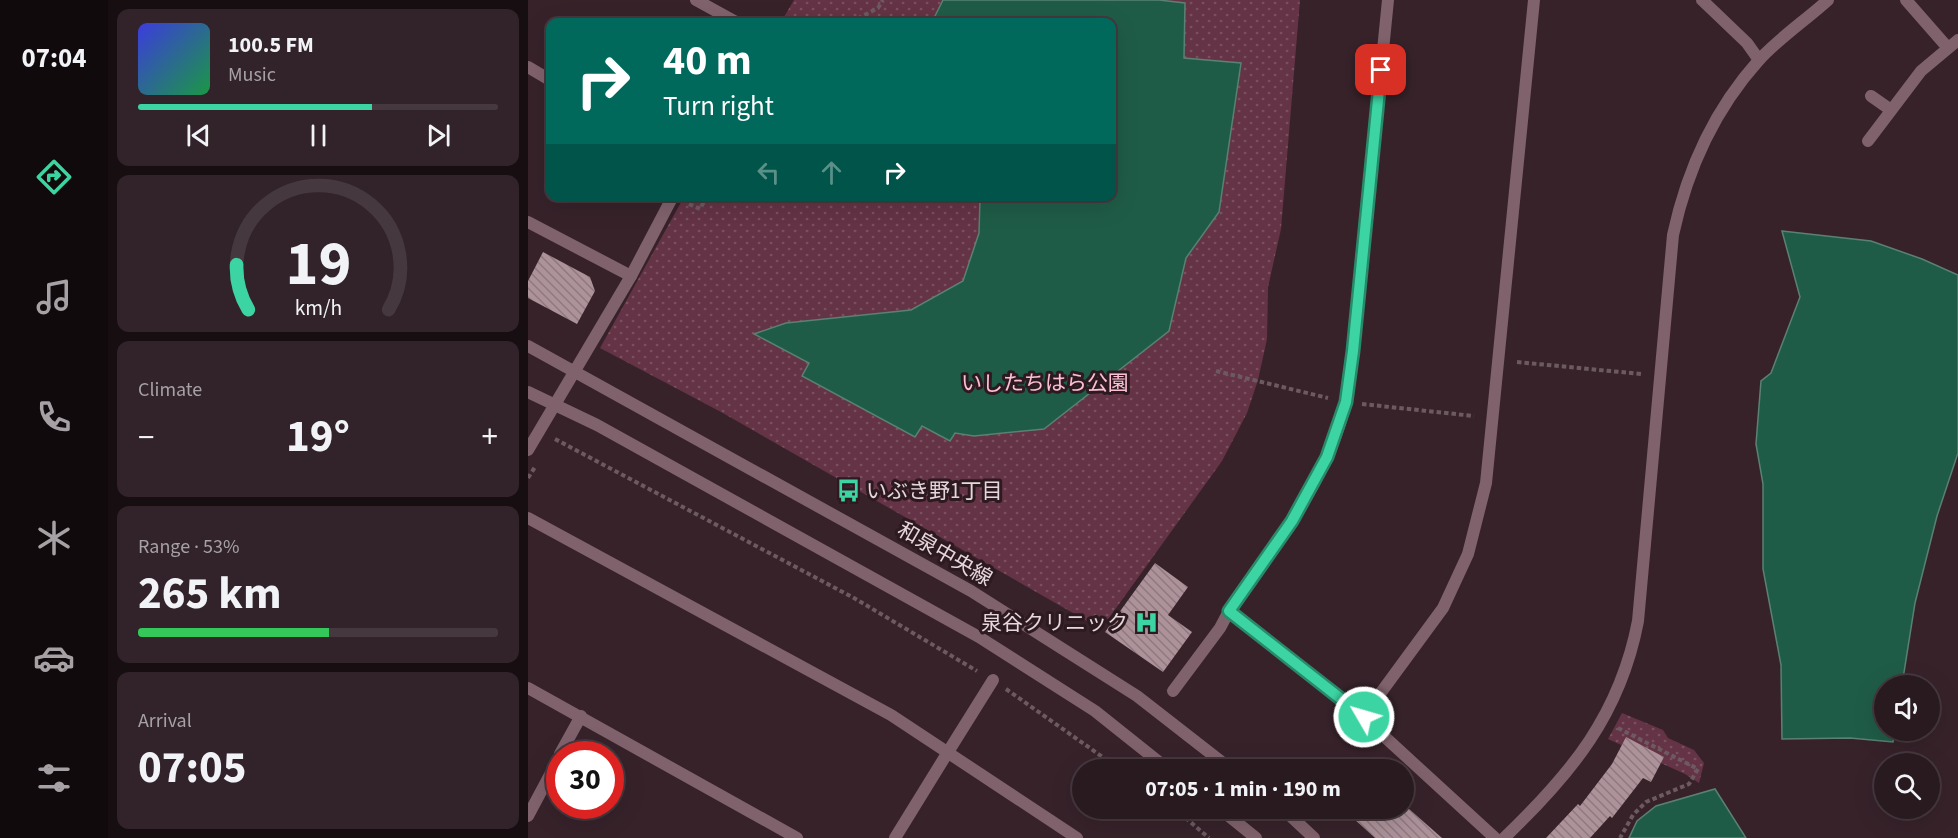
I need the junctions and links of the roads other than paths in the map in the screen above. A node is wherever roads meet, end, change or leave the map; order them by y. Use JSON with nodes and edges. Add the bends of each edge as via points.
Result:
{"nodes":[{"id":1,"x":696,"y":0,"type":"edge"},
{"id":2,"x":1388,"y":0,"type":"edge"},
{"id":3,"x":1534,"y":0,"type":"edge"},
{"id":4,"x":1702,"y":0,"type":"edge"},
{"id":5,"x":1828,"y":0,"type":"edge"},
{"id":6,"x":1906,"y":0,"type":"edge"},
{"id":7,"x":729,"y":18,"type":"edge"},
{"id":8,"x":1953,"y":44,"type":"edge"},
{"id":9,"x":1759,"y":60,"type":"junction"},
{"id":10,"x":528,"y":67,"type":"edge"},
{"id":11,"x":546,"y":78,"type":"edge"},
{"id":12,"x":1871,"y":96,"type":"dead end"},
{"id":13,"x":1891,"y":110,"type":"junction"},
{"id":14,"x":1868,"y":141,"type":"dead end"},
{"id":15,"x":670,"y":201,"type":"edge"},
{"id":16,"x":528,"y":222,"type":"edge"},
{"id":17,"x":631,"y":276,"type":"junction"},
{"id":18,"x":528,"y":346,"type":"edge"},
{"id":19,"x":575,"y":371,"type":"junction"},
{"id":20,"x":528,"y":392,"type":"edge"},
{"id":21,"x":555,"y":405,"type":"junction"},
{"id":22,"x":528,"y":450,"type":"edge"},
{"id":23,"x":528,"y":518,"type":"edge"},
{"id":24,"x":1229,"y":611,"type":"junction"},
{"id":25,"x":993,"y":680,"type":"road end"},
{"id":26,"x":528,"y":688,"type":"edge"},
{"id":27,"x":1173,"y":691,"type":"dead end"},
{"id":28,"x":581,"y":716,"type":"junction"},
{"id":29,"x":1364,"y":717,"type":"junction"},
{"id":30,"x":568,"y":741,"type":"edge"},
{"id":31,"x":948,"y":752,"type":"junction"},
{"id":32,"x":1155,"y":759,"type":"edge"},
{"id":33,"x":1218,"y":759,"type":"edge"},
{"id":34,"x":546,"y":782,"type":"edge"},
{"id":35,"x":528,"y":816,"type":"edge"},
{"id":36,"x":1233,"y":819,"type":"edge"},
{"id":37,"x":1294,"y":819,"type":"edge"},
{"id":38,"x":797,"y":838,"type":"edge"},
{"id":39,"x":895,"y":838,"type":"edge"},
{"id":40,"x":1077,"y":838,"type":"edge"},
{"id":41,"x":1256,"y":838,"type":"edge"},
{"id":42,"x":1314,"y":838,"type":"edge"},
{"id":43,"x":1494,"y":838,"type":"edge"},
{"id":44,"x":1504,"y":838,"type":"edge"}],
"edges":[{"from":1,"to":7,"type":"street"},
{"from":2,"to":24,"type":"street","via":[[1346,402],[1327,457],[1292,521]]},
{"from":3,"to":29,"type":"street","via":[[1486,483],[1468,554],[1443,608]]},
{"from":4,"to":9,"type":"street","via":[[1747,43]]},
{"from":5,"to":9,"type":"street"},
{"from":6,"to":8,"type":"street"},
{"from":8,"to":13,"type":"street","via":[[1921,71]]},
{"from":9,"to":44,"type":"street","via":[[1698,151],[1682,193],[1673,235],[1632,652],[1604,721],[1551,794]]},
{"from":10,"to":11,"type":"street"},
{"from":12,"to":13,"type":"street"},
{"from":13,"to":14,"type":"street"},
{"from":15,"to":17,"type":"street"},
{"from":16,"to":17,"type":"street"},
{"from":17,"to":19,"type":"street"},
{"from":18,"to":19,"type":"street","name":"和泉中央線"},
{"from":19,"to":21,"type":"street"},
{"from":19,"to":33,"type":"street","name":"和泉中央線","via":[[971,591],[1137,696]]},
{"from":20,"to":21,"type":"street"},
{"from":21,"to":22,"type":"street"},
{"from":21,"to":32,"type":"street","via":[[639,447],[979,637],[1095,711]]},
{"from":23,"to":31,"type":"street","via":[[891,715]]},
{"from":24,"to":27,"type":"street"},
{"from":24,"to":29,"type":"street"},
{"from":25,"to":31,"type":"street"},
{"from":26,"to":28,"type":"street"},
{"from":28,"to":30,"type":"street"},
{"from":28,"to":38,"type":"street"},
{"from":29,"to":43,"type":"street"},
{"from":31,"to":39,"type":"street"},
{"from":31,"to":40,"type":"street"},
{"from":34,"to":35,"type":"street"},
{"from":36,"to":41,"type":"street"},
{"from":37,"to":42,"type":"street"}]}
